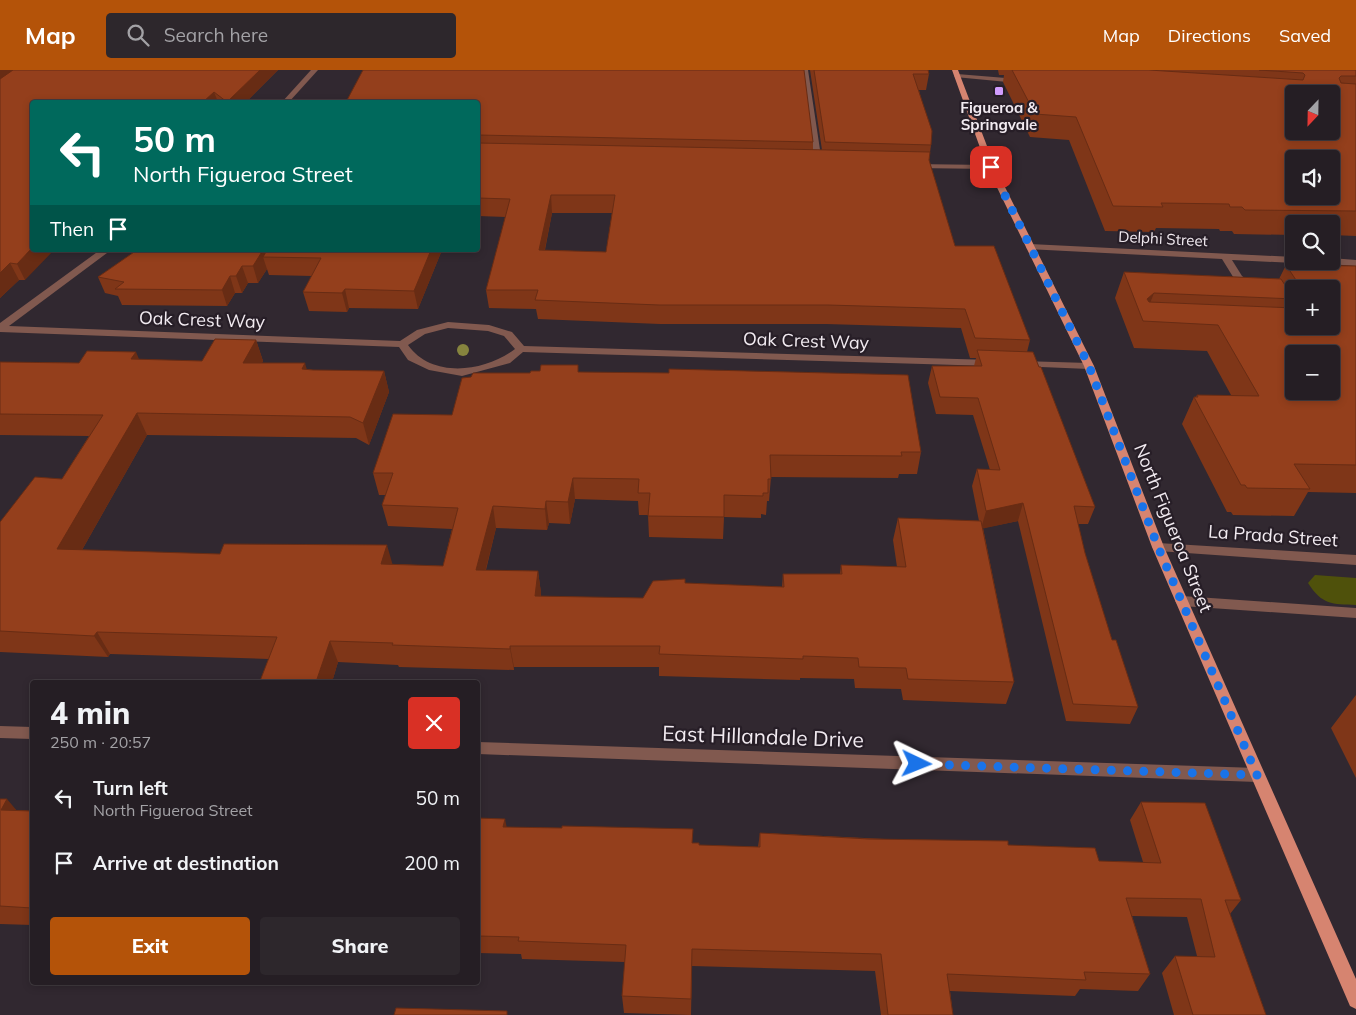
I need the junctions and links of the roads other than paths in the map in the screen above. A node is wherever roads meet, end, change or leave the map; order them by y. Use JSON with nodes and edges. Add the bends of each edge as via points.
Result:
{"nodes":[{"id":1,"x":315,"y":70,"type":"edge"},
{"id":2,"x":805,"y":70,"type":"edge"},
{"id":3,"x":956,"y":73,"type":"edge"},
{"id":4,"x":1023,"y":81,"type":"edge"},
{"id":5,"x":287,"y":100,"type":"edge"},
{"id":6,"x":809,"y":163,"type":"edge"},
{"id":7,"x":818,"y":163,"type":"junction"},
{"id":8,"x":828,"y":164,"type":"edge"},
{"id":9,"x":905,"y":165,"type":"edge"},
{"id":10,"x":991,"y":167,"type":"junction"},
{"id":11,"x":1030,"y":247,"type":"junction"},
{"id":12,"x":103,"y":252,"type":"edge"},
{"id":13,"x":1225,"y":256,"type":"junction"},
{"id":14,"x":1285,"y":259,"type":"edge"},
{"id":15,"x":1340,"y":262,"type":"edge"},
{"id":16,"x":1356,"y":263,"type":"edge"},
{"id":17,"x":1233,"y":288,"type":"edge"},
{"id":18,"x":0,"y":328,"type":"edge"},
{"id":19,"x":402,"y":344,"type":"junction"},
{"id":20,"x":521,"y":349,"type":"junction"},
{"id":21,"x":1089,"y":366,"type":"junction"},
{"id":22,"x":1158,"y":547,"type":"junction"},
{"id":23,"x":1356,"y":560,"type":"edge"},
{"id":24,"x":1182,"y":601,"type":"junction"},
{"id":25,"x":1356,"y":613,"type":"edge"},
{"id":26,"x":0,"y":732,"type":"edge"},
{"id":27,"x":30,"y":733,"type":"edge"},
{"id":28,"x":480,"y":748,"type":"edge"},
{"id":29,"x":1257,"y":775,"type":"junction"},
{"id":30,"x":1354,"y":989,"type":"edge"}],
"edges":[{"from":1,"to":5,"type":"street"},
{"from":2,"to":7,"type":"street"},
{"from":3,"to":4,"type":"street"},
{"from":3,"to":10,"type":"main road","name":"North Figueroa Street"},
{"from":6,"to":7,"type":"street"},
{"from":7,"to":8,"type":"street"},
{"from":9,"to":10,"type":"street"},
{"from":10,"to":11,"type":"main road","name":"North Figueroa Street"},
{"from":11,"to":13,"type":"street","name":"Delphi Street"},
{"from":11,"to":21,"type":"main road","name":"North Figueroa Street"},
{"from":12,"to":18,"type":"street"},
{"from":13,"to":14,"type":"street","name":"Delphi Street"},
{"from":13,"to":17,"type":"street","via":[[1238,278],[1257,290]]},
{"from":15,"to":16,"type":"street"},
{"from":18,"to":19,"type":"street","name":"Oak Crest Way"},
{"from":19,"to":20,"type":"street","via":[[421,332],[448,324],[489,328],[508,334]]},
{"from":19,"to":20,"type":"street","via":[[412,358],[433,368],[462,373],[506,361]]},
{"from":20,"to":21,"type":"street","name":"Oak Crest Way"},
{"from":21,"to":22,"type":"main road","name":"North Figueroa Street"},
{"from":22,"to":23,"type":"street","name":"La Prada Street"},
{"from":22,"to":24,"type":"main road","name":"North Figueroa Street"},
{"from":24,"to":25,"type":"street"},
{"from":24,"to":29,"type":"main road","name":"North Figueroa Street"},
{"from":26,"to":27,"type":"street"},
{"from":28,"to":29,"type":"street","name":"East Hillandale Drive"},
{"from":29,"to":30,"type":"main road","name":"North Figueroa Street"}]}
